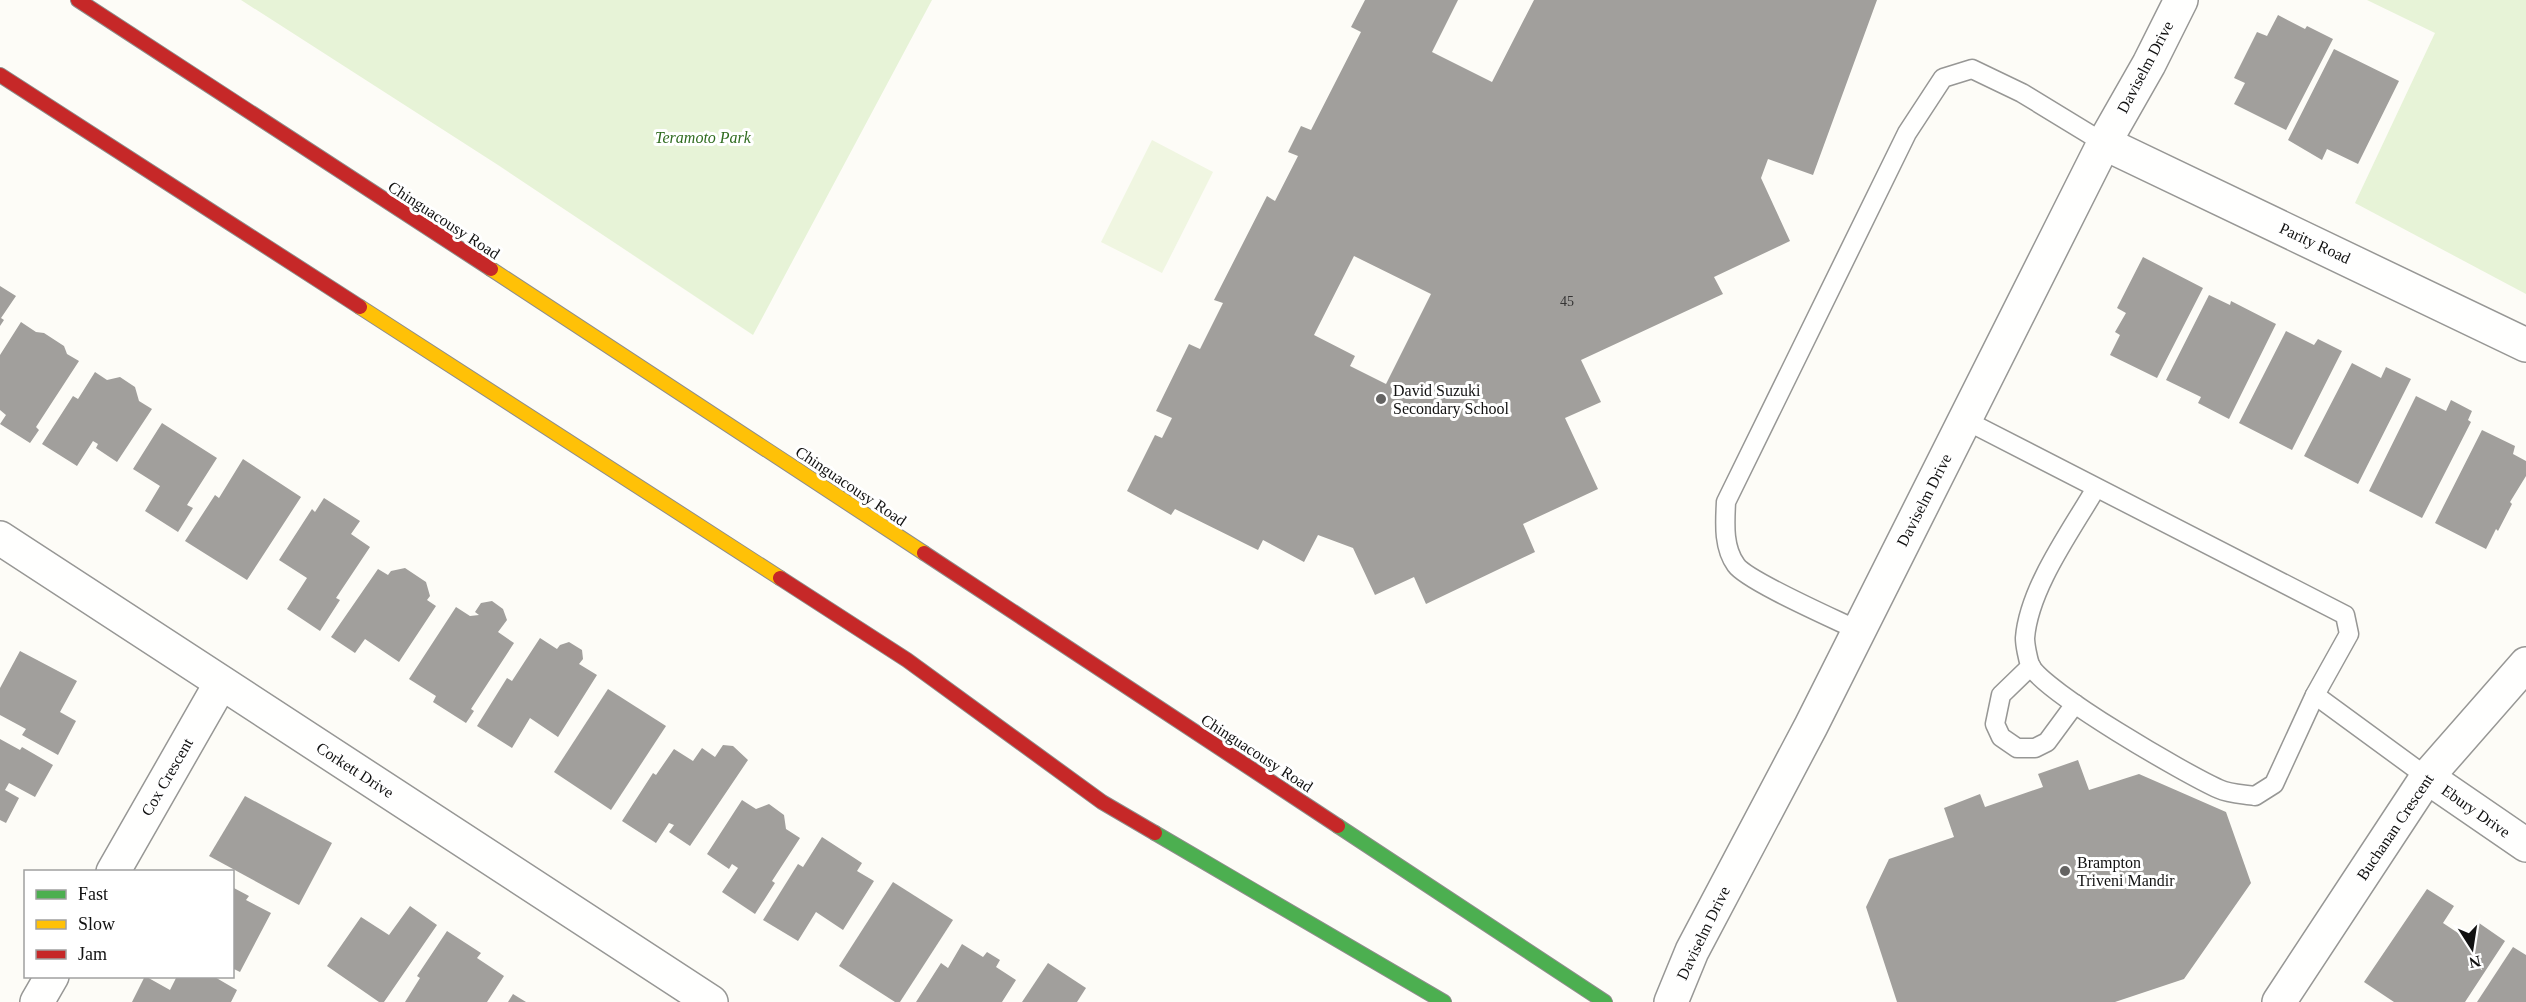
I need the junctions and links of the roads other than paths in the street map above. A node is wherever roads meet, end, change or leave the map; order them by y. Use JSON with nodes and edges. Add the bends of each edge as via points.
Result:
{"nodes":[{"id":1,"x":78,"y":0,"type":"edge"},
{"id":2,"x":2181,"y":0,"type":"edge"},
{"id":3,"x":0,"y":75,"type":"edge"},
{"id":4,"x":2104,"y":143,"type":"junction"},
{"id":5,"x":2526,"y":345,"type":"edge"},
{"id":6,"x":1965,"y":420,"type":"junction"},
{"id":7,"x":2096,"y":488,"type":"junction"},
{"id":8,"x":0,"y":538,"type":"edge"},
{"id":9,"x":1859,"y":631,"type":"junction"},
{"id":10,"x":2526,"y":664,"type":"edge"},
{"id":11,"x":2031,"y":666,"type":"junction"},
{"id":12,"x":221,"y":683,"type":"junction"},
{"id":13,"x":2315,"y":695,"type":"junction"},
{"id":14,"x":2075,"y":704,"type":"junction"},
{"id":15,"x":2427,"y":777,"type":"junction"},
{"id":16,"x":2526,"y":845,"type":"edge"},
{"id":17,"x":113,"y":870,"type":"edge"},
{"id":18,"x":51,"y":978,"type":"edge"},
{"id":19,"x":37,"y":1002,"type":"edge"},
{"id":20,"x":711,"y":1002,"type":"edge"},
{"id":21,"x":1444,"y":1002,"type":"edge"},
{"id":22,"x":1605,"y":1002,"type":"edge"},
{"id":23,"x":1671,"y":1002,"type":"edge"},
{"id":24,"x":2279,"y":1002,"type":"edge"}],
"edges":[{"from":1,"to":22,"type":"main road","name":"Chinguacousy Road"},
{"from":2,"to":4,"type":"street","name":"Daviselm Drive"},
{"from":3,"to":21,"type":"main road","via":[[908,660],[1102,802]]},
{"from":4,"to":5,"type":"street","name":"Parity Road"},
{"from":4,"to":6,"type":"street","name":"Daviselm Drive"},
{"from":4,"to":9,"type":"lane","via":[[2022,93],[1972,69],[1943,78],[1907,133],[1726,502],[1724,533],[1736,566]]},
{"from":6,"to":7,"type":"lane"},
{"from":6,"to":9,"type":"street","name":"Daviselm Drive"},
{"from":7,"to":11,"type":"lane","via":[[2034,596],[2025,640]]},
{"from":7,"to":13,"type":"lane","via":[[2345,615],[2349,634]]},
{"from":8,"to":12,"type":"street","name":"Corkett Drive"},
{"from":9,"to":23,"type":"street","name":"Daviselm Drive","via":[[1692,951]]},
{"from":10,"to":15,"type":"street","name":"Buchanan Crescent"},
{"from":11,"to":14,"type":"lane","via":[[2043,681]]},
{"from":11,"to":14,"type":"lane","via":[[2001,695],[1995,724],[2001,736],[2017,748],[2035,748],[2047,742]]},
{"from":12,"to":17,"type":"street","name":"Cox Crescent"},
{"from":12,"to":20,"type":"street","name":"Corkett Drive"},
{"from":13,"to":14,"type":"lane","via":[[2274,784],[2255,796],[2222,790]]},
{"from":13,"to":15,"type":"lane"},
{"from":15,"to":16,"type":"street","name":"Ebury Drive"},
{"from":15,"to":24,"type":"street","name":"Buchanan Crescent"},
{"from":18,"to":19,"type":"street"}]}
